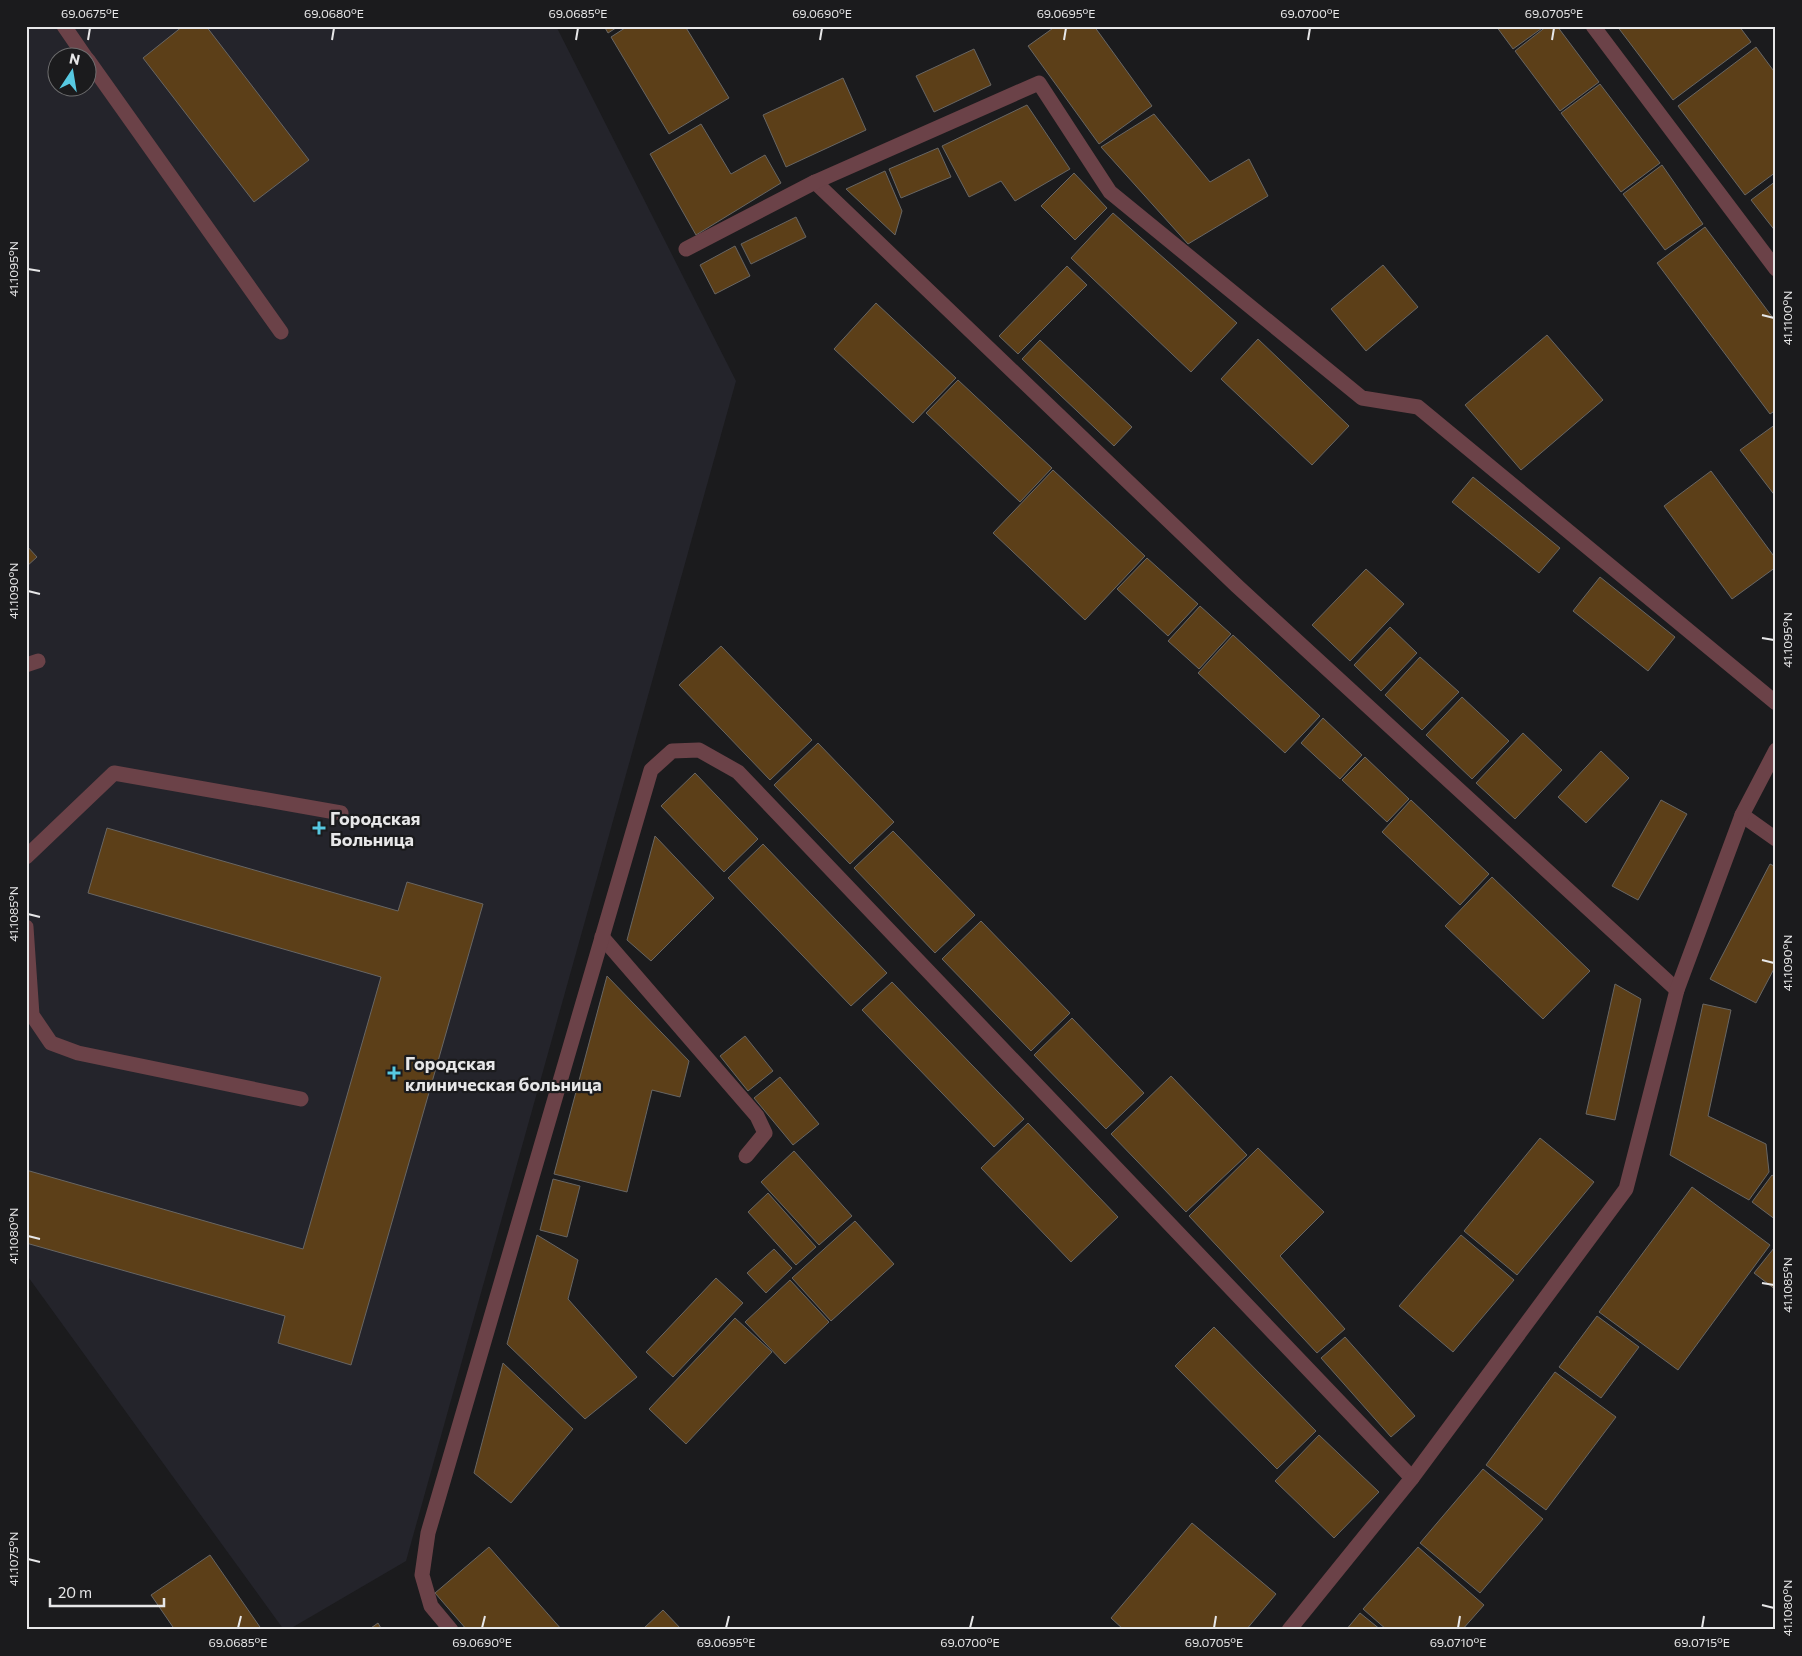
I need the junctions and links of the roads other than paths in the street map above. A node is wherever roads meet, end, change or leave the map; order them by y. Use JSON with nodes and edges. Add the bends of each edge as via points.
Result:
{"nodes":[{"id":1,"x":64,"y":26,"type":"edge"},
{"id":2,"x":1593,"y":26,"type":"edge"},
{"id":3,"x":79,"y":48,"type":"edge"},
{"id":4,"x":98,"y":75,"type":"edge"},
{"id":5,"x":816,"y":182,"type":"junction"},
{"id":6,"x":686,"y":249,"type":"dead end"},
{"id":7,"x":1776,"y":269,"type":"edge"},
{"id":8,"x":280,"y":332,"type":"dead end"},
{"id":9,"x":1776,"y":703,"type":"edge"},
{"id":10,"x":1776,"y":750,"type":"edge"},
{"id":11,"x":341,"y":814,"type":"dead end"},
{"id":12,"x":1742,"y":814,"type":"junction"},
{"id":13,"x":1776,"y":839,"type":"edge"},
{"id":14,"x":26,"y":857,"type":"edge"},
{"id":15,"x":26,"y":927,"type":"edge"},
{"id":16,"x":602,"y":937,"type":"junction"},
{"id":17,"x":1677,"y":990,"type":"junction"},
{"id":18,"x":301,"y":1099,"type":"dead end"},
{"id":19,"x":746,"y":1156,"type":"dead end"},
{"id":20,"x":1412,"y":1478,"type":"junction"},
{"id":21,"x":451,"y":1630,"type":"edge"},
{"id":22,"x":1289,"y":1630,"type":"edge"}],
"edges":[{"from":1,"to":3,"type":"street"},
{"from":2,"to":7,"type":"street"},
{"from":4,"to":8,"type":"street"},
{"from":5,"to":6,"type":"street"},
{"from":5,"to":9,"type":"street","via":[[1039,83],[1110,192],[1362,398],[1418,407]]},
{"from":5,"to":17,"type":"street","via":[[1237,586]]},
{"from":10,"to":12,"type":"street"},
{"from":11,"to":14,"type":"street","via":[[114,773]]},
{"from":12,"to":13,"type":"street"},
{"from":12,"to":17,"type":"street"},
{"from":15,"to":18,"type":"street","via":[[32,1015],[51,1044],[78,1053]]},
{"from":16,"to":19,"type":"street","via":[[757,1116],[765,1133]]},
{"from":16,"to":20,"type":"street","via":[[651,770],[672,751],[699,750],[738,772]]},
{"from":16,"to":21,"type":"street","via":[[428,1533],[422,1574],[431,1606]]},
{"from":17,"to":20,"type":"street","via":[[1626,1189]]},
{"from":20,"to":22,"type":"street"}]}
